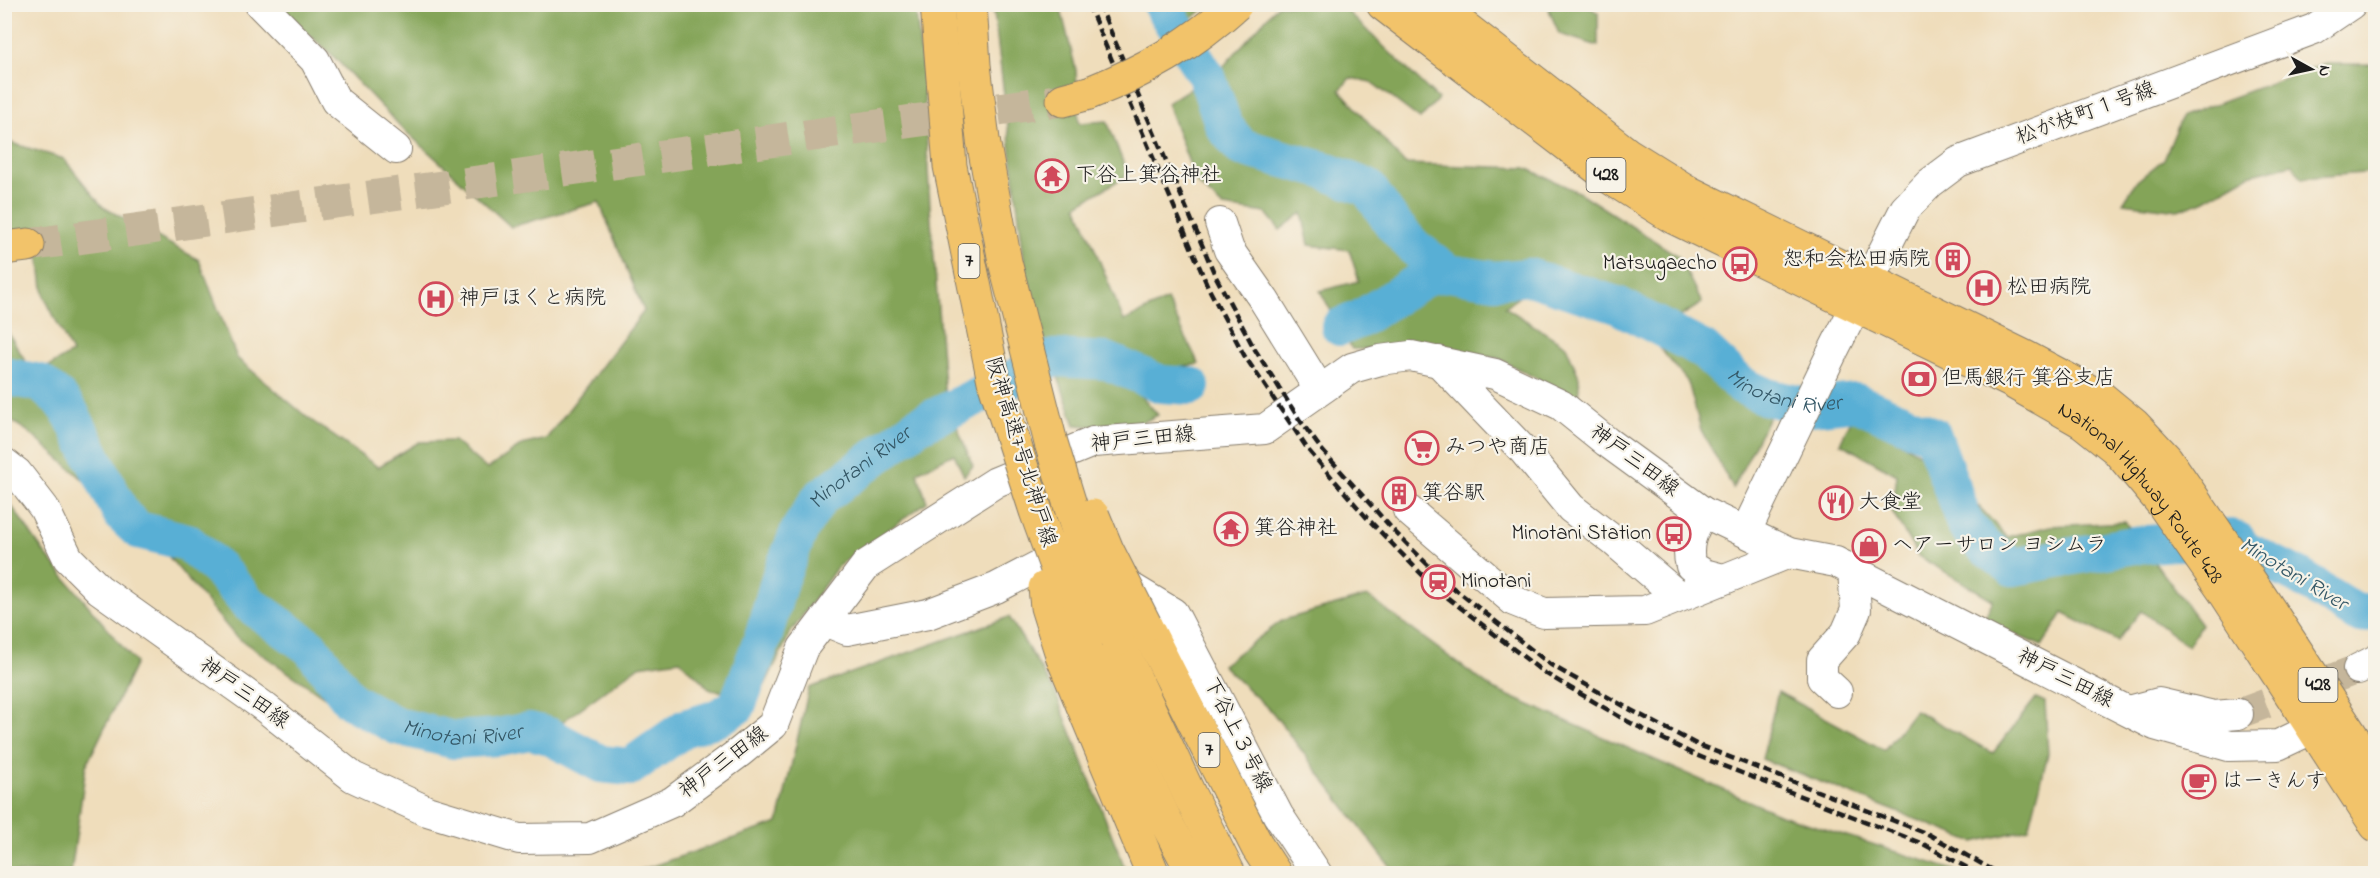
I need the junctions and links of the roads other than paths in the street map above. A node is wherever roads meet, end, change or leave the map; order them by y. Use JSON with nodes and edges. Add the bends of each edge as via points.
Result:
{"nodes":[{"id":1,"x":260,"y":4,"type":"edge"},
{"id":2,"x":937,"y":4,"type":"edge"},
{"id":3,"x":970,"y":4,"type":"edge"},
{"id":4,"x":1236,"y":4,"type":"edge"},
{"id":5,"x":1383,"y":4,"type":"edge"},
{"id":6,"x":1434,"y":4,"type":"edge"},
{"id":7,"x":2351,"y":4,"type":"edge"},
{"id":8,"x":1076,"y":97,"type":"tunnel mouth"},
{"id":9,"x":396,"y":149,"type":"dead end"},
{"id":10,"x":1220,"y":223,"type":"dead end"},
{"id":11,"x":1861,"y":294,"type":"junction"},
{"id":12,"x":1438,"y":361,"type":"junction"},
{"id":13,"x":1319,"y":389,"type":"junction"},
{"id":14,"x":4,"y":463,"type":"edge"},
{"id":15,"x":1408,"y":510,"type":"dead end"},
{"id":16,"x":1703,"y":512,"type":"junction"},
{"id":17,"x":1753,"y":519,"type":"junction"},
{"id":18,"x":1789,"y":553,"type":"junction"},
{"id":19,"x":1853,"y":571,"type":"junction"},
{"id":20,"x":1723,"y":579,"type":"junction"},
{"id":21,"x":1678,"y":596,"type":"junction"},
{"id":22,"x":825,"y":621,"type":"junction"},
{"id":23,"x":1131,"y":633,"type":"junction"},
{"id":24,"x":1074,"y":652,"type":"junction"},
{"id":25,"x":1837,"y":692,"type":"dead end"},
{"id":26,"x":2129,"y":711,"type":"junction"},
{"id":27,"x":2238,"y":714,"type":"tunnel mouth"},
{"id":28,"x":2314,"y":728,"type":"junction"},
{"id":29,"x":2376,"y":773,"type":"edge"},
{"id":30,"x":2376,"y":825,"type":"edge"},
{"id":31,"x":1153,"y":873,"type":"edge"},
{"id":32,"x":1194,"y":873,"type":"edge"},
{"id":33,"x":1229,"y":873,"type":"edge"},
{"id":34,"x":1275,"y":873,"type":"edge"},
{"id":35,"x":1317,"y":873,"type":"edge"}],
"edges":[{"from":1,"to":9,"type":"street","via":[[315,60],[336,101]]},
{"from":2,"to":24,"type":"highway","name":"阪神高速7号北神戸線","number":"7","bridge":true,"via":[[950,166],[994,381]]},
{"from":3,"to":23,"type":"highway","name":"阪神高速7号北神戸線","number":"7","bridge":true,"via":[[983,140],[1005,262],[1027,344],[1107,550]]},
{"from":4,"to":8,"type":"highway","bridge":true,"via":[[1177,50],[1132,76]]},
{"from":5,"to":11,"type":"highway","name":"National Highway Route 428","number":"428","via":[[1611,178],[1673,217]]},
{"from":6,"to":11,"type":"highway","name":"National Highway Route 428","number":"428","via":[[1627,154]]},
{"from":7,"to":11,"type":"street","name":"松が枝町１号線","via":[[2314,29],[1958,162],[1905,209]]},
{"from":10,"to":13,"type":"street","via":[[1229,250]]},
{"from":11,"to":17,"type":"street","name":"松が枝町１号線"},
{"from":11,"to":28,"type":"highway","name":"National Highway Route 428","number":"428","via":[[2083,422],[2117,449],[2163,504]]},
{"from":11,"to":29,"type":"highway","name":"National Highway Route 428","number":"428","via":[[2025,357],[2100,397],[2134,425],[2166,459]]},
{"from":12,"to":13,"type":"street","name":"神戸三田線","via":[[1411,356],[1380,360],[1352,368]]},
{"from":12,"to":16,"type":"street","name":"神戸三田線","via":[[1495,374],[1561,405]]},
{"from":12,"to":21,"type":"street","via":[[1524,451],[1571,508]]},
{"from":13,"to":22,"type":"street","name":"神戸三田線","via":[[1265,429],[1093,442],[996,482],[866,566]]},
{"from":14,"to":22,"type":"street","name":"神戸三田線","via":[[17,473],[44,508],[68,558],[99,589],[263,706],[352,777],[427,812],[519,839],[590,837],[672,802],[773,725],[803,648]]},
{"from":15,"to":21,"type":"street","via":[[1514,601],[1544,613],[1645,611]]},
{"from":16,"to":17,"type":"street","name":"神戸三田線"},
{"from":16,"to":20,"type":"street","via":[[1690,534],[1687,554],[1691,566]]},
{"from":17,"to":18,"type":"street","name":"神戸三田線"},
{"from":18,"to":19,"type":"street","name":"神戸三田線","via":[[1836,562]]},
{"from":18,"to":20,"type":"street"},
{"from":19,"to":25,"type":"street","via":[[1856,610],[1846,633],[1822,660],[1822,678]]},
{"from":19,"to":26,"type":"street","name":"神戸三田線"},
{"from":20,"to":21,"type":"street"},
{"from":22,"to":35,"type":"street","name":"下谷上３号線","via":[[847,630],[928,614],[996,588],[1067,551],[1173,612],[1278,815]]},
{"from":23,"to":33,"type":"highway","number":"7","via":[[1190,796]]},
{"from":23,"to":34,"type":"highway","number":"7"},
{"from":24,"to":31,"type":"highway"},
{"from":24,"to":32,"type":"highway","name":"阪神高速7号北神戸線","number":"7"},
{"from":26,"to":27,"type":"street","via":[[2159,703],[2214,716]]},
{"from":26,"to":28,"type":"street","name":"神戸三田線","via":[[2155,725],[2229,746],[2278,746]]},
{"from":28,"to":30,"type":"highway","name":"National Highway Route 428","number":"428"}]}
